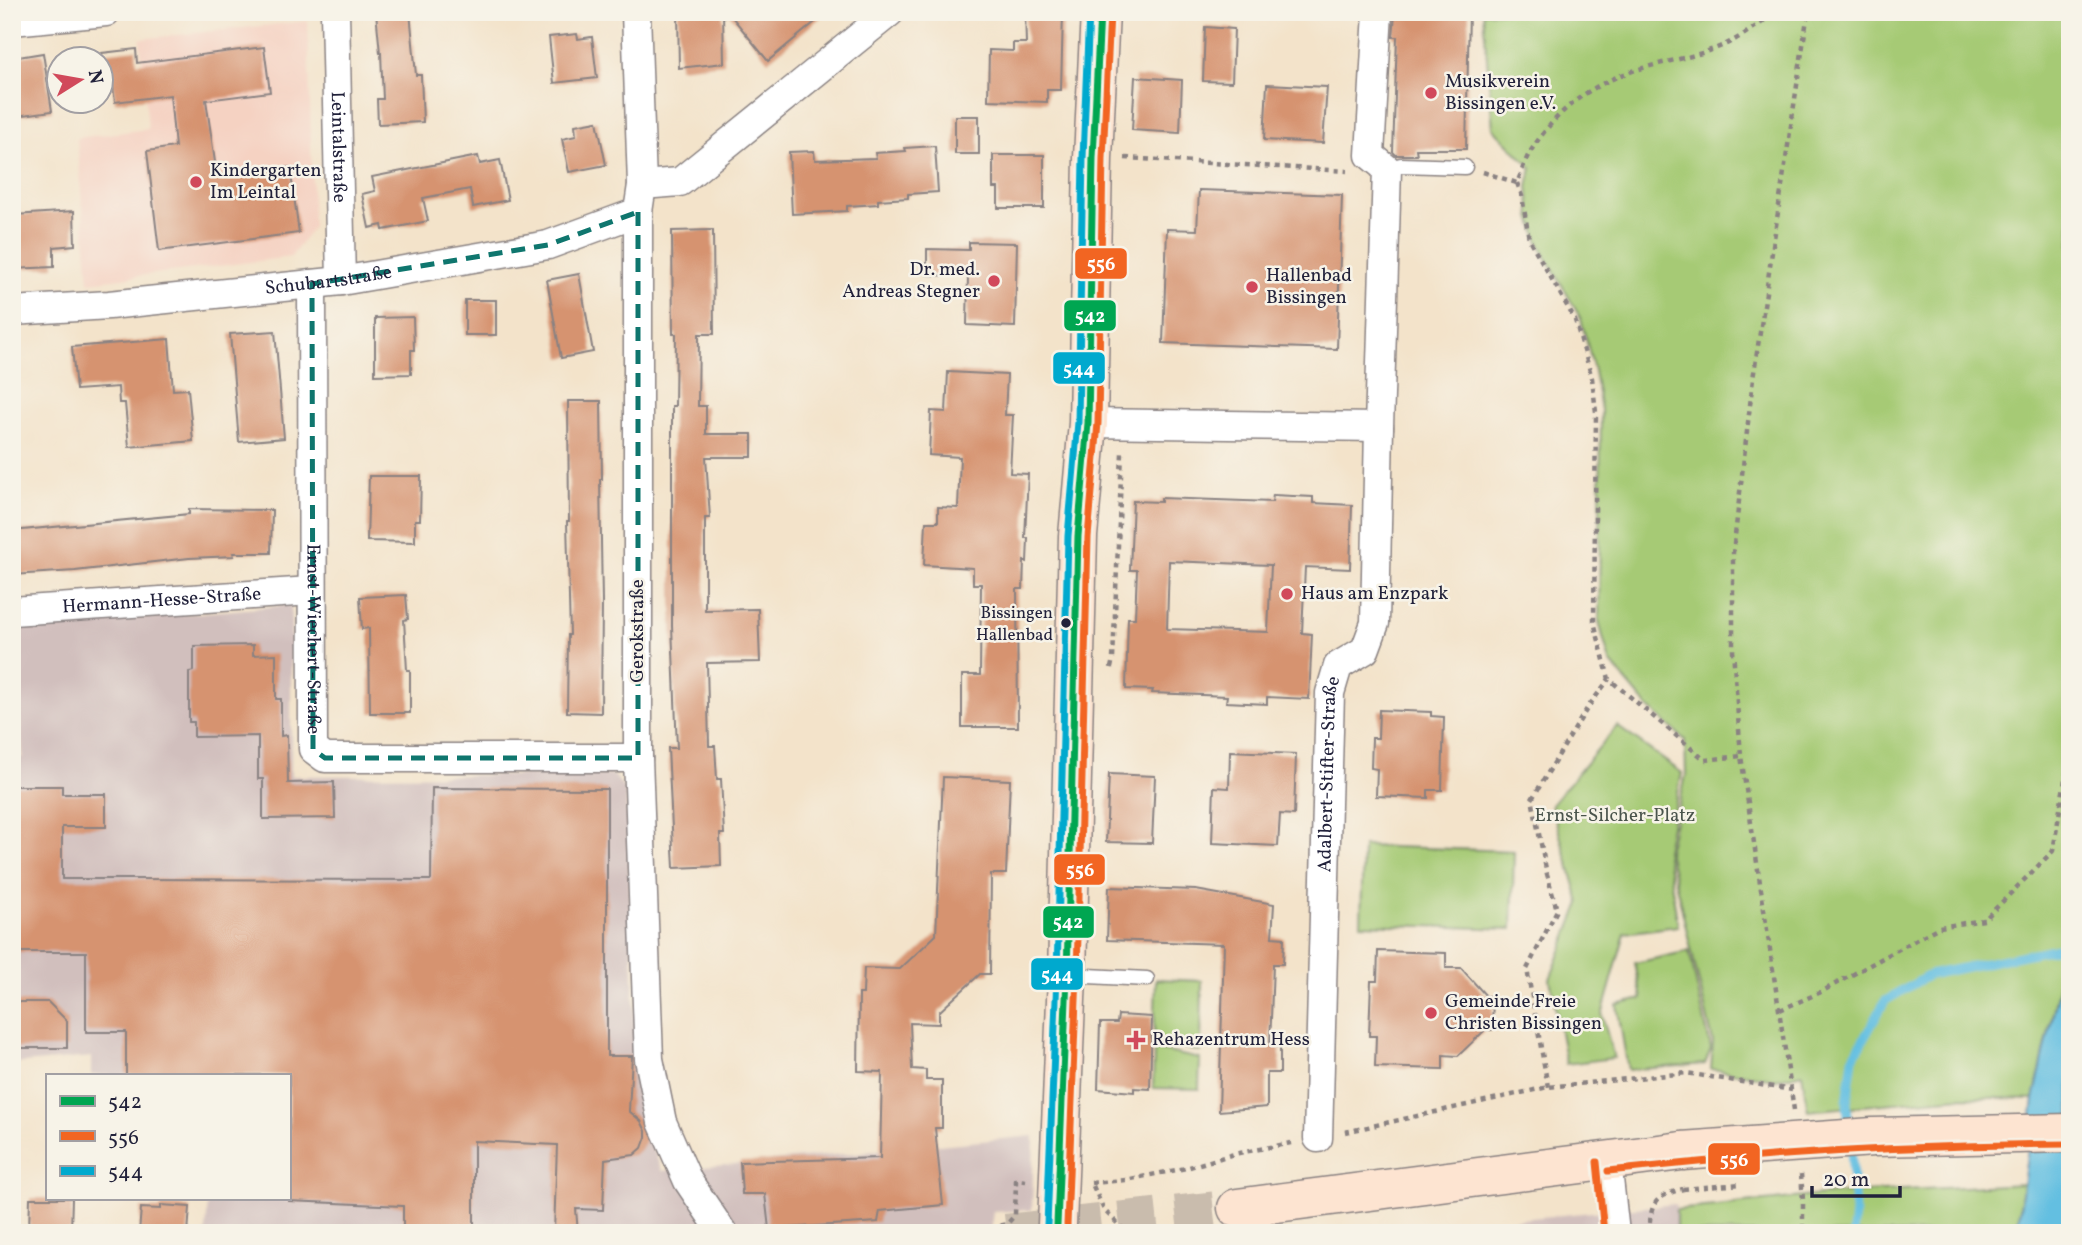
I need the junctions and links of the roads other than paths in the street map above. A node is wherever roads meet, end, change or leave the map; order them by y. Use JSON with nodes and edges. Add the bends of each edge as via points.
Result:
{"nodes":[{"id":1,"x":106,"y":12,"type":"edge"},
{"id":2,"x":335,"y":12,"type":"edge"},
{"id":3,"x":636,"y":12,"type":"edge"},
{"id":4,"x":890,"y":12,"type":"edge"},
{"id":5,"x":1100,"y":12,"type":"edge"},
{"id":6,"x":1378,"y":12,"type":"edge"},
{"id":7,"x":12,"y":21,"type":"edge"},
{"id":8,"x":1379,"y":162,"type":"junction"},
{"id":9,"x":1465,"y":167,"type":"road end"},
{"id":10,"x":640,"y":198,"type":"junction"},
{"id":11,"x":341,"y":281,"type":"junction"},
{"id":12,"x":312,"y":284,"type":"junction"},
{"id":13,"x":12,"y":311,"type":"edge"},
{"id":14,"x":1088,"y":423,"type":"junction"},
{"id":15,"x":1378,"y":427,"type":"junction"},
{"id":16,"x":312,"y":591,"type":"junction"},
{"id":17,"x":12,"y":611,"type":"edge"},
{"id":18,"x":638,"y":758,"type":"junction"},
{"id":19,"x":1067,"y":975,"type":"junction"},
{"id":20,"x":1147,"y":979,"type":"dead end"},
{"id":21,"x":2070,"y":1133,"type":"edge"},
{"id":22,"x":1318,"y":1138,"type":"road end"},
{"id":23,"x":1607,"y":1161,"type":"junction"},
{"id":24,"x":1237,"y":1208,"type":"tunnel mouth"},
{"id":25,"x":1060,"y":1230,"type":"edge"},
{"id":26,"x":723,"y":1233,"type":"edge"},
{"id":27,"x":1615,"y":1233,"type":"edge"}],
"edges":[{"from":1,"to":7,"type":"street"},
{"from":2,"to":11,"type":"street","name":"Leintalstraße"},
{"from":3,"to":10,"type":"street","name":"Gerokstraße"},
{"from":4,"to":10,"type":"street","name":"Schubartstraße","via":[[680,182]]},
{"from":5,"to":14,"type":"street"},
{"from":6,"to":8,"type":"street","name":"Adalbert-Stifter-Straße"},
{"from":8,"to":9,"type":"lane"},
{"from":8,"to":15,"type":"street","name":"Adalbert-Stifter-Straße"},
{"from":10,"to":11,"type":"street","name":"Schubartstraße","via":[[548,245]]},
{"from":10,"to":18,"type":"street","name":"Gerokstraße"},
{"from":11,"to":12,"type":"street","name":"Schubartstraße"},
{"from":12,"to":13,"type":"street","name":"Schubartstraße"},
{"from":12,"to":16,"type":"street","name":"Ernst-Wiechert-Straße"},
{"from":14,"to":15,"type":"street"},
{"from":14,"to":19,"type":"street","via":[[1078,536]]},
{"from":15,"to":22,"type":"street","name":"Adalbert-Stifter-Straße","via":[[1376,623],[1365,650],[1338,666],[1329,693]]},
{"from":16,"to":17,"type":"street","name":"Hermann-Hesse-Straße"},
{"from":16,"to":18,"type":"street","name":"Ernst-Wiechert-Straße","via":[[313,749],[325,758]]},
{"from":18,"to":26,"type":"street","name":"Gerokstraße","via":[[649,1059],[662,1122],[688,1181]]},
{"from":19,"to":20,"type":"lane"},
{"from":19,"to":25,"type":"street"},
{"from":21,"to":23,"type":"street","bridge":true,"via":[[1873,1137]]},
{"from":23,"to":24,"type":"street"},
{"from":23,"to":27,"type":"street"}]}
